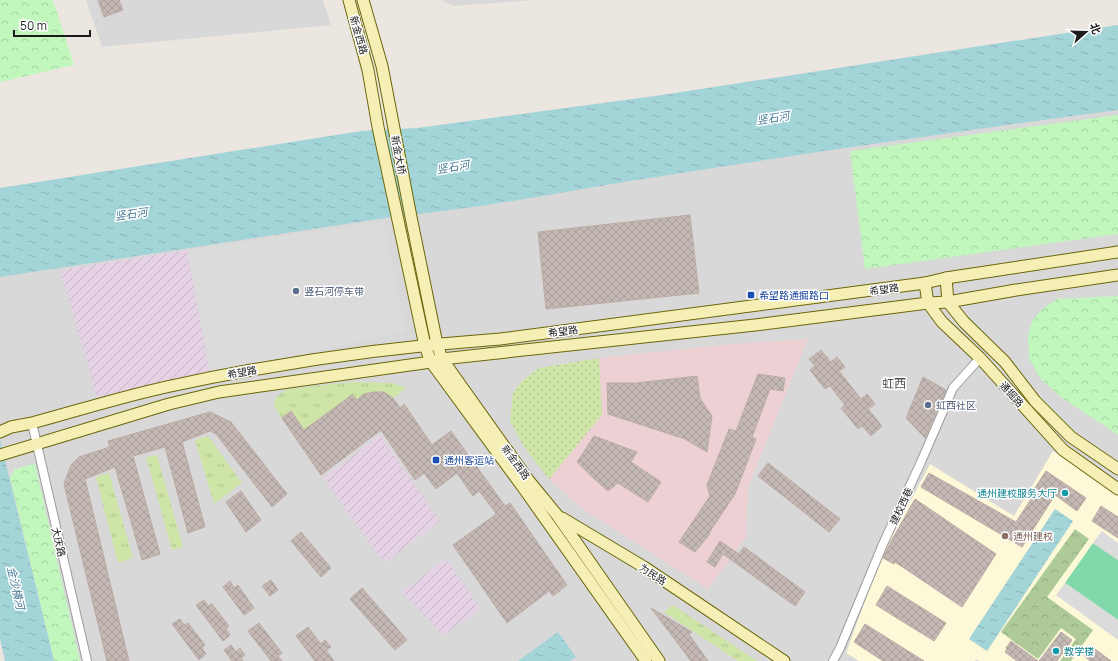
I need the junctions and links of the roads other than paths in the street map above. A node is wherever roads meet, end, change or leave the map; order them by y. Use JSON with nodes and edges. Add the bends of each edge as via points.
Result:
{"nodes":[{"id":1,"x":349,"y":0,"type":"edge"},
{"id":2,"x":363,"y":0,"type":"edge"},
{"id":3,"x":382,"y":66,"type":"joint"},
{"id":4,"x":368,"y":70,"type":"joint"},
{"id":5,"x":416,"y":244,"type":"joint"},
{"id":6,"x":404,"y":247,"type":"joint"},
{"id":7,"x":1118,"y":252,"type":"edge"},
{"id":8,"x":1118,"y":275,"type":"edge"},
{"id":9,"x":946,"y":278,"type":"junction"},
{"id":10,"x":925,"y":284,"type":"junction"},
{"id":11,"x":948,"y":302,"type":"junction"},
{"id":12,"x":928,"y":303,"type":"junction"},
{"id":13,"x":437,"y":344,"type":"junction"},
{"id":14,"x":425,"y":346,"type":"junction"},
{"id":15,"x":980,"y":358,"type":"junction"},
{"id":16,"x":442,"y":359,"type":"junction"},
{"id":17,"x":431,"y":362,"type":"junction"},
{"id":18,"x":32,"y":423,"type":"junction"},
{"id":19,"x":0,"y":432,"type":"edge"},
{"id":20,"x":36,"y":444,"type":"junction"},
{"id":21,"x":0,"y":456,"type":"edge"},
{"id":22,"x":1118,"y":469,"type":"edge"},
{"id":23,"x":522,"y":486,"type":"junction"},
{"id":24,"x":1118,"y":489,"type":"edge"},
{"id":25,"x":558,"y":515,"type":"junction"},
{"id":26,"x":88,"y":661,"type":"edge"},
{"id":27,"x":646,"y":661,"type":"edge"},
{"id":28,"x":659,"y":661,"type":"edge"},
{"id":29,"x":784,"y":661,"type":"edge"},
{"id":30,"x":833,"y":661,"type":"edge"}],
"edges":[{"from":1,"to":4,"type":"main road","name":"新金西路"},
{"from":2,"to":3,"type":"main road","name":"新金西路"},
{"from":3,"to":5,"type":"main road","name":"新金大桥"},
{"from":4,"to":6,"type":"main road","name":"新金大桥"},
{"from":5,"to":13,"type":"main road","name":"新金西路"},
{"from":6,"to":14,"type":"main road","name":"新金西路"},
{"from":7,"to":9,"type":"main road","name":"希望路"},
{"from":8,"to":11,"type":"main road","name":"希望路"},
{"from":9,"to":10,"type":"main road","name":"希望路"},
{"from":9,"to":11,"type":"main road"},
{"from":10,"to":12,"type":"main road","name":"通掘路"},
{"from":10,"to":13,"type":"main road","name":"希望路","via":[[500,339]]},
{"from":11,"to":12,"type":"main road","name":"希望路"},
{"from":11,"to":22,"type":"main road","name":"通掘路","via":[[964,322],[1005,362],[1035,401],[1071,437]]},
{"from":12,"to":15,"type":"main road","name":"通掘路","via":[[942,322]]},
{"from":12,"to":16,"type":"main road","name":"希望路","via":[[755,325]]},
{"from":13,"to":14,"type":"main road","name":"希望路"},
{"from":13,"to":16,"type":"main road","name":"新金西路"},
{"from":14,"to":17,"type":"main road","name":"新金西路"},
{"from":14,"to":18,"type":"main road","name":"希望路","via":[[293,363],[164,387]]},
{"from":15,"to":24,"type":"main road","name":"通掘路","via":[[1063,450]]},
{"from":15,"to":30,"type":"street","name":"建校西巷","via":[[953,388]]},
{"from":16,"to":17,"type":"main road","name":"希望路"},
{"from":16,"to":25,"type":"main road","name":"新金西路","via":[[529,481]]},
{"from":17,"to":20,"type":"main road","name":"希望路","via":[[219,392],[169,404]]},
{"from":17,"to":23,"type":"main road","name":"新金西路"},
{"from":18,"to":19,"type":"main road","name":"希望路"},
{"from":18,"to":20,"type":"street","name":"大庆路"},
{"from":20,"to":21,"type":"main road","name":"希望路"},
{"from":20,"to":26,"type":"street","name":"大庆路"},
{"from":23,"to":25,"type":"main road","name":"为民路"},
{"from":23,"to":27,"type":"main road","name":"新金西路"},
{"from":25,"to":28,"type":"main road","name":"新金西路"},
{"from":25,"to":29,"type":"main road","name":"为民路","via":[[644,567]]}]}
